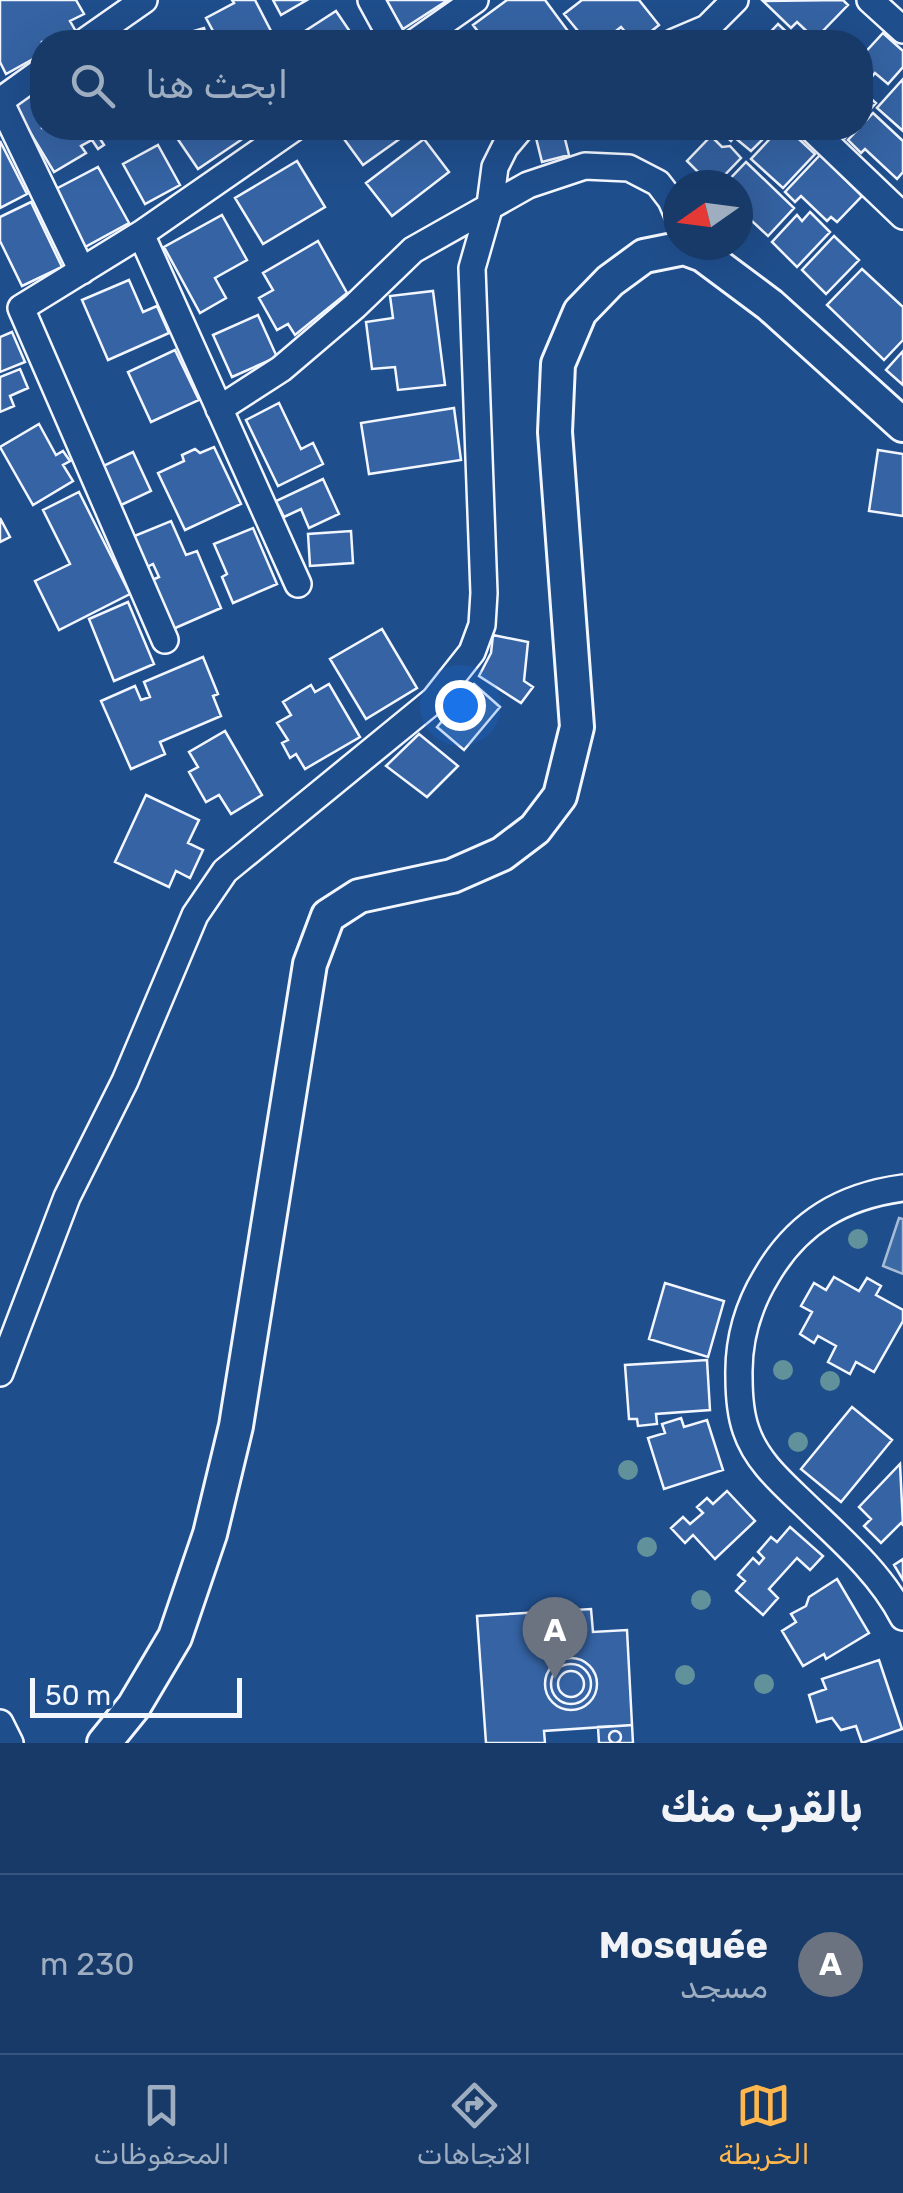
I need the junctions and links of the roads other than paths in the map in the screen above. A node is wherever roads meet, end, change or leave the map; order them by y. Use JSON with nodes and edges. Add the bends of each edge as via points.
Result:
{"nodes":[{"id":1,"x":144,"y":0,"type":"edge"},
{"id":2,"x":371,"y":0,"type":"edge"},
{"id":3,"x":475,"y":0,"type":"edge"},
{"id":4,"x":735,"y":0,"type":"edge"},
{"id":5,"x":870,"y":0,"type":"edge"},
{"id":6,"x":101,"y":30,"type":"edge"},
{"id":7,"x":387,"y":30,"type":"edge"},
{"id":8,"x":432,"y":30,"type":"edge"},
{"id":9,"x":718,"y":30,"type":"edge"},
{"id":10,"x":903,"y":30,"type":"edge"},
{"id":11,"x":30,"y":80,"type":"edge"},
{"id":12,"x":0,"y":101,"type":"edge"},
{"id":13,"x":277,"y":140,"type":"edge"},
{"id":14,"x":513,"y":140,"type":"edge"},
{"id":15,"x":823,"y":140,"type":"edge"},
{"id":16,"x":663,"y":191,"type":"edge"},
{"id":17,"x":490,"y":206,"type":"junction"},
{"id":18,"x":903,"y":216,"type":"edge"},
{"id":19,"x":141,"y":234,"type":"junction"},
{"id":20,"x":663,"y":243,"type":"edge"},
{"id":21,"x":711,"y":260,"type":"edge"},
{"id":22,"x":82,"y":271,"type":"junction"},
{"id":23,"x":220,"y":408,"type":"junction"},
{"id":24,"x":903,"y":425,"type":"edge"},
{"id":25,"x":298,"y":584,"type":"dead end"},
{"id":26,"x":165,"y":640,"type":"dead end"},
{"id":27,"x":903,"y":1188,"type":"edge"},
{"id":28,"x":0,"y":1373,"type":"edge"},
{"id":29,"x":903,"y":1617,"type":"edge"},
{"id":30,"x":0,"y":1723,"type":"edge"},
{"id":31,"x":10,"y":1743,"type":"edge"},
{"id":32,"x":104,"y":1743,"type":"edge"}],
"edges":[{"from":1,"to":6,"type":"street"},
{"from":2,"to":7,"type":"street"},
{"from":3,"to":8,"type":"street"},
{"from":4,"to":9,"type":"street"},
{"from":5,"to":10,"type":"street"},
{"from":11,"to":12,"type":"street"},
{"from":12,"to":22,"type":"street"},
{"from":13,"to":19,"type":"street"},
{"from":14,"to":17,"type":"street","via":[[495,166]]},
{"from":15,"to":18,"type":"street"},
{"from":16,"to":17,"type":"street","via":[[629,168],[585,166]]},
{"from":17,"to":23,"type":"street","via":[[413,250],[281,370]]},
{"from":17,"to":28,"type":"street","via":[[472,268],[484,593],[472,652],[434,700],[224,871],[195,914],[125,1081],[67,1197]]},
{"from":19,"to":22,"type":"street"},
{"from":19,"to":23,"type":"street"},
{"from":20,"to":32,"type":"street","via":[[580,312],[558,364],[555,432],[578,727],[560,796],[535,830],[502,854],[452,876],[359,896],[328,916],[310,964],[236,1426],[210,1534],[175,1637]]},
{"from":21,"to":24,"type":"street"},
{"from":22,"to":26,"type":"street","via":[[21,308]]},
{"from":23,"to":25,"type":"street"},
{"from":27,"to":29,"type":"street","via":[[867,1192],[824,1213],[782,1250],[755,1294],[738,1351],[746,1432],[768,1469],[863,1562]]},
{"from":30,"to":31,"type":"street"}]}
